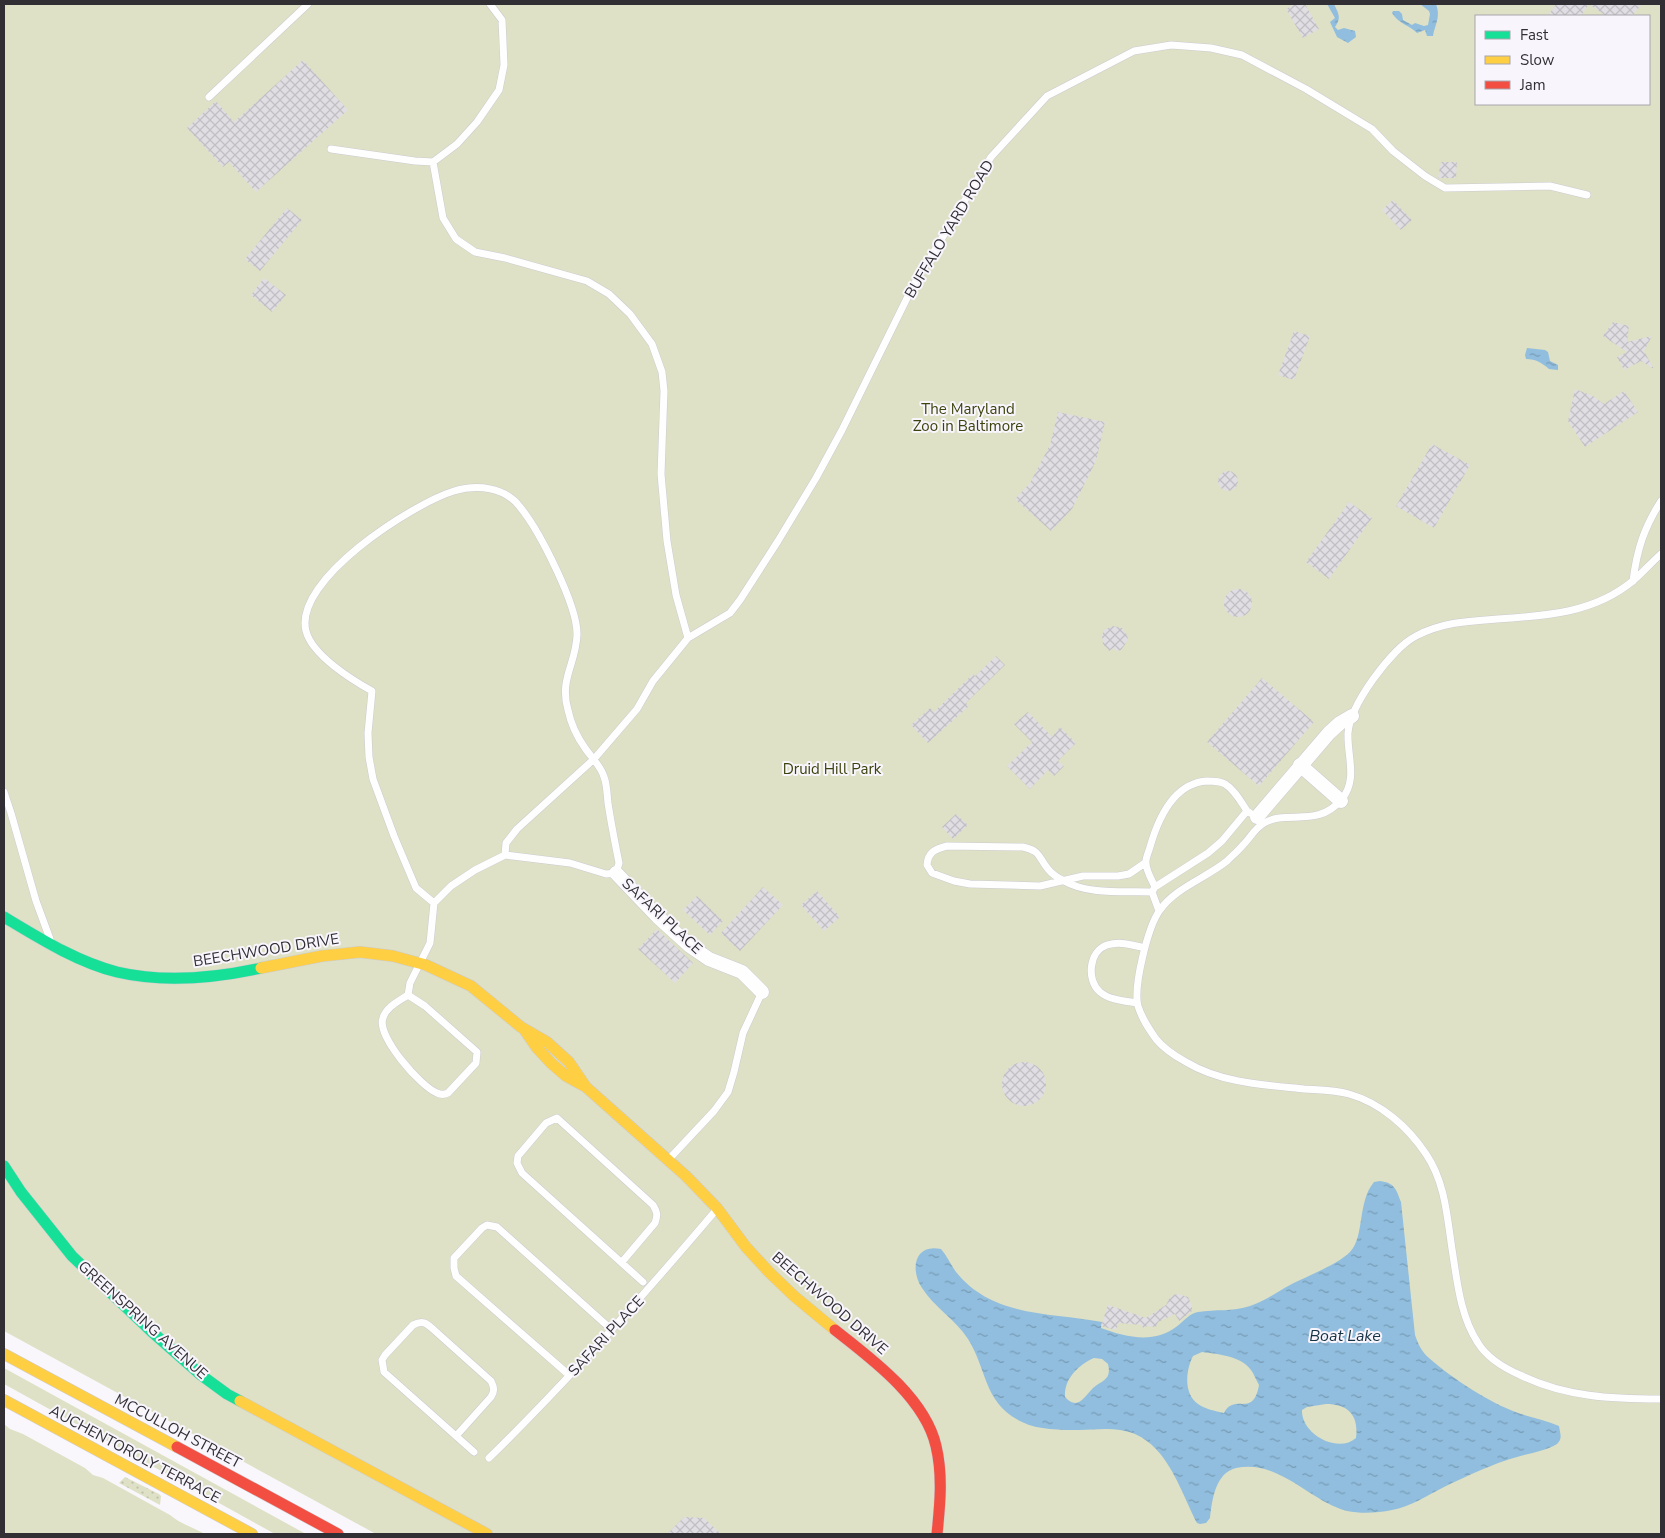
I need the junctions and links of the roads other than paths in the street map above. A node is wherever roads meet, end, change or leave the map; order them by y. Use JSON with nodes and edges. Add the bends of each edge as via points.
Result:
{"nodes":[{"id":1,"x":308,"y":4,"type":"edge"},
{"id":2,"x":490,"y":4,"type":"edge"},
{"id":3,"x":209,"y":97,"type":"dead end"},
{"id":4,"x":331,"y":149,"type":"dead end"},
{"id":5,"x":433,"y":162,"type":"junction"},
{"id":6,"x":1587,"y":195,"type":"dead end"},
{"id":7,"x":1661,"y":502,"type":"edge"},
{"id":8,"x":1661,"y":554,"type":"edge"},
{"id":9,"x":1633,"y":581,"type":"junction"},
{"id":10,"x":688,"y":638,"type":"junction"},
{"id":11,"x":1352,"y":716,"type":"junction"},
{"id":12,"x":594,"y":760,"type":"junction"},
{"id":13,"x":1300,"y":766,"type":"junction"},
{"id":14,"x":4,"y":792,"type":"edge"},
{"id":15,"x":1341,"y":801,"type":"junction"},
{"id":16,"x":1257,"y":816,"type":"junction"},
{"id":17,"x":505,"y":855,"type":"junction"},
{"id":18,"x":1146,"y":863,"type":"junction"},
{"id":19,"x":616,"y":873,"type":"junction"},
{"id":20,"x":1064,"y":881,"type":"junction"},
{"id":21,"x":1153,"y":889,"type":"junction"},
{"id":22,"x":434,"y":903,"type":"junction"},
{"id":23,"x":1159,"y":911,"type":"junction"},
{"id":24,"x":4,"y":918,"type":"edge"},
{"id":25,"x":52,"y":944,"type":"junction"},
{"id":26,"x":1146,"y":948,"type":"junction"},
{"id":27,"x":420,"y":964,"type":"junction"},
{"id":28,"x":762,"y":992,"type":"joint"},
{"id":29,"x":408,"y":995,"type":"junction"},
{"id":30,"x":1137,"y":1003,"type":"junction"},
{"id":31,"x":668,"y":1160,"type":"junction"},
{"id":32,"x":4,"y":1166,"type":"edge"},
{"id":33,"x":717,"y":1208,"type":"junction"},
{"id":34,"x":622,"y":1262,"type":"junction"},
{"id":35,"x":643,"y":1282,"type":"dead end"},
{"id":36,"x":612,"y":1330,"type":"junction"},
{"id":37,"x":4,"y":1354,"type":"edge"},
{"id":38,"x":569,"y":1375,"type":"junction"},
{"id":39,"x":1661,"y":1398,"type":"edge"},
{"id":40,"x":4,"y":1400,"type":"edge"},
{"id":41,"x":456,"y":1436,"type":"junction"},
{"id":42,"x":474,"y":1452,"type":"dead end"},
{"id":43,"x":489,"y":1458,"type":"dead end"},
{"id":44,"x":475,"y":1530,"type":"edge"},
{"id":45,"x":252,"y":1534,"type":"edge"},
{"id":46,"x":338,"y":1534,"type":"edge"},
{"id":47,"x":487,"y":1534,"type":"edge"},
{"id":48,"x":937,"y":1534,"type":"edge"}],
"edges":[{"from":1,"to":3,"type":"lane"},
{"from":2,"to":5,"type":"lane","via":[[502,20],[504,65],[499,90],[458,144]]},
{"from":4,"to":5,"type":"lane"},
{"from":5,"to":10,"type":"lane","via":[[443,218],[456,239],[475,252],[588,281],[609,294],[630,314],[652,344],[662,372],[664,391],[661,474],[667,542],[676,595]]},
{"from":6,"to":10,"type":"lane","name":"BUFFALO YARD ROAD","via":[[1550,186],[1445,188],[1393,151],[1372,130],[1306,89],[1242,55],[1211,48],[1171,45],[1134,50],[1047,96],[990,157],[913,286],[842,430],[778,541],[730,613]]},
{"from":7,"to":9,"type":"lane","via":[[1640,542]]},
{"from":8,"to":9,"type":"lane"},
{"from":9,"to":11,"type":"lane","via":[[1614,594],[1580,609],[1538,617],[1456,622],[1415,636],[1384,664]]},
{"from":10,"to":12,"type":"lane","via":[[653,681],[637,709]]},
{"from":11,"to":13,"type":"street","via":[[1328,732]]},
{"from":11,"to":15,"type":"lane","via":[[1348,729],[1351,779]]},
{"from":12,"to":17,"type":"lane","via":[[517,829],[506,843]]},
{"from":12,"to":19,"type":"lane","via":[[604,777],[619,863]]},
{"from":12,"to":22,"type":"lane","via":[[574,730],[567,709],[567,674],[577,634],[571,609],[538,533],[512,498],[488,488],[455,491],[436,498],[370,537],[342,561],[309,605],[306,631],[310,642],[343,675],[372,691],[368,732],[373,779],[416,888]]},
{"from":13,"to":15,"type":"street"},
{"from":13,"to":16,"type":"street"},
{"from":14,"to":25,"type":"lane"},
{"from":15,"to":16,"type":"lane","via":[[1319,815]]},
{"from":16,"to":18,"type":"lane","via":[[1225,784],[1214,781],[1192,784],[1171,801],[1163,814]]},
{"from":16,"to":21,"type":"lane"},
{"from":16,"to":23,"type":"lane","via":[[1228,860],[1172,898]]},
{"from":17,"to":19,"type":"lane","name":"SAFARI PLACE","via":[[570,863],[606,874]]},
{"from":17,"to":22,"type":"lane","via":[[451,886]]},
{"from":18,"to":20,"type":"lane","via":[[1129,874],[1083,876]]},
{"from":18,"to":21,"type":"lane"},
{"from":19,"to":28,"type":"street","name":"SAFARI PLACE","via":[[690,946],[709,959],[742,972]]},
{"from":20,"to":20,"type":"lane","via":[[1049,871],[1040,855],[1023,847],[947,846],[931,852],[927,864],[932,874],[970,884],[1040,886]]},
{"from":20,"to":21,"type":"lane","via":[[1081,889]]},
{"from":21,"to":23,"type":"lane"},
{"from":22,"to":27,"type":"lane","via":[[430,943]]},
{"from":23,"to":26,"type":"lane"},
{"from":24,"to":25,"type":"street","name":"BEECHWOOD DRIVE"},
{"from":25,"to":27,"type":"street","name":"BEECHWOOD DRIVE","via":[[102,967],[130,975],[164,978],[232,974],[346,953],[392,956]]},
{"from":26,"to":30,"type":"lane"},
{"from":26,"to":30,"type":"lane","via":[[1115,943],[1104,946],[1092,961],[1091,974],[1099,992]]},
{"from":27,"to":29,"type":"lane"},
{"from":27,"to":31,"type":"street","name":"BEECHWOOD DRIVE","via":[[470,986],[524,1029],[536,1049],[551,1064],[586,1087]]},
{"from":28,"to":31,"type":"lane","name":"SAFARI PLACE","via":[[743,1033],[728,1092]]},
{"from":29,"to":29,"type":"lane","via":[[395,1003],[383,1017],[383,1029],[419,1079],[434,1092],[444,1095],[476,1063],[477,1052]]},
{"from":30,"to":39,"type":"lane","via":[[1144,1022],[1160,1044],[1196,1068],[1260,1085],[1354,1095],[1376,1105],[1416,1139],[1440,1182],[1461,1303],[1469,1327],[1491,1358],[1507,1369],[1557,1390],[1588,1396]]},
{"from":31,"to":33,"type":"street","name":"BEECHWOOD DRIVE"},
{"from":32,"to":44,"type":"street","name":"GREENSPRING AVENUE","via":[[72,1256],[201,1375],[228,1394]]},
{"from":33,"to":36,"type":"lane","name":"SAFARI PLACE"},
{"from":33,"to":48,"type":"street","name":"BEECHWOOD DRIVE","via":[[764,1267],[893,1380],[922,1415],[932,1435],[940,1474]]},
{"from":34,"to":34,"type":"lane","via":[[518,1168],[518,1156],[546,1123],[557,1118],[657,1211],[655,1224]]},
{"from":34,"to":35,"type":"lane"},
{"from":36,"to":38,"type":"lane","name":"SAFARI PLACE"},
{"from":36,"to":38,"type":"lane","via":[[497,1227],[488,1225],[482,1228],[454,1258],[456,1276]]},
{"from":37,"to":46,"type":"street","name":"MCCULLOH STREET"},
{"from":38,"to":43,"type":"lane","name":"SAFARI PLACE"},
{"from":40,"to":45,"type":"street","name":"AUCHENTOROLY TERRACE"},
{"from":41,"to":41,"type":"lane","via":[[384,1372],[382,1360],[385,1355],[419,1322],[425,1322],[494,1386],[491,1397]]},
{"from":41,"to":42,"type":"lane"},
{"from":44,"to":47,"type":"street","name":"GREENSPRING AVENUE"}]}
